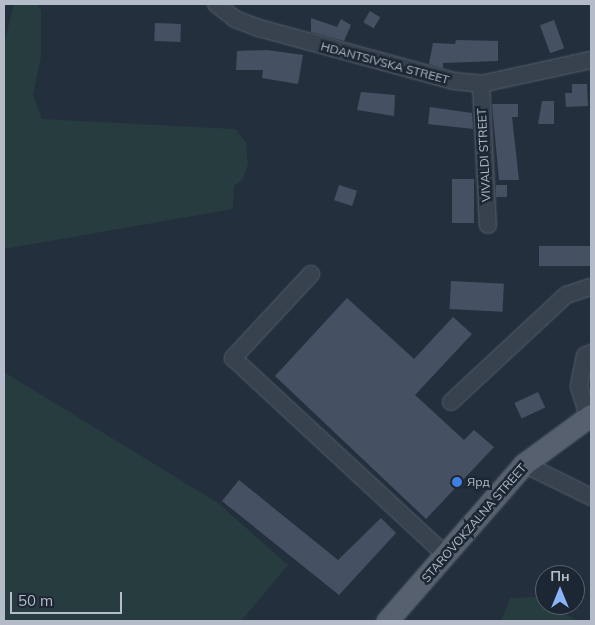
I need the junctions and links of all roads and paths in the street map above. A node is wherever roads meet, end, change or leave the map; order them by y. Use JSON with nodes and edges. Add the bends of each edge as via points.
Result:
{"nodes":[{"id":1,"x":216,"y":4,"type":"edge"},
{"id":2,"x":591,"y":60,"type":"edge"},
{"id":3,"x":481,"y":84,"type":"junction"},
{"id":4,"x":488,"y":225,"type":"dead end"},
{"id":5,"x":311,"y":274,"type":"dead end"},
{"id":6,"x":591,"y":287,"type":"edge"},
{"id":7,"x":591,"y":353,"type":"edge"},
{"id":8,"x":451,"y":402,"type":"dead end"},
{"id":9,"x":590,"y":415,"type":"edge"},
{"id":10,"x":524,"y":464,"type":"junction"},
{"id":11,"x":591,"y":497,"type":"edge"},
{"id":12,"x":446,"y":555,"type":"junction"},
{"id":13,"x":387,"y":621,"type":"edge"}],
"edges":[{"from":1,"to":3,"type":"street","name":"HDANTSIVSKA STREET","via":[[235,19],[259,28],[423,75]]},
{"from":2,"to":3,"type":"street","name":"HDANTSIVSKA STREET"},
{"from":3,"to":4,"type":"street","name":"VIVALDI STREET"},
{"from":5,"to":12,"type":"street","via":[[233,358]]},
{"from":6,"to":8,"type":"street","via":[[566,295]]},
{"from":7,"to":9,"type":"street","via":[[585,356],[579,386]]},
{"from":9,"to":10,"type":"main road","name":"STAROVOKZALNA STREET"},
{"from":10,"to":11,"type":"street"},
{"from":10,"to":12,"type":"main road","name":"STAROVOKZALNA STREET"},
{"from":12,"to":13,"type":"main road","name":"STAROVOKZALNA STREET"}]}
